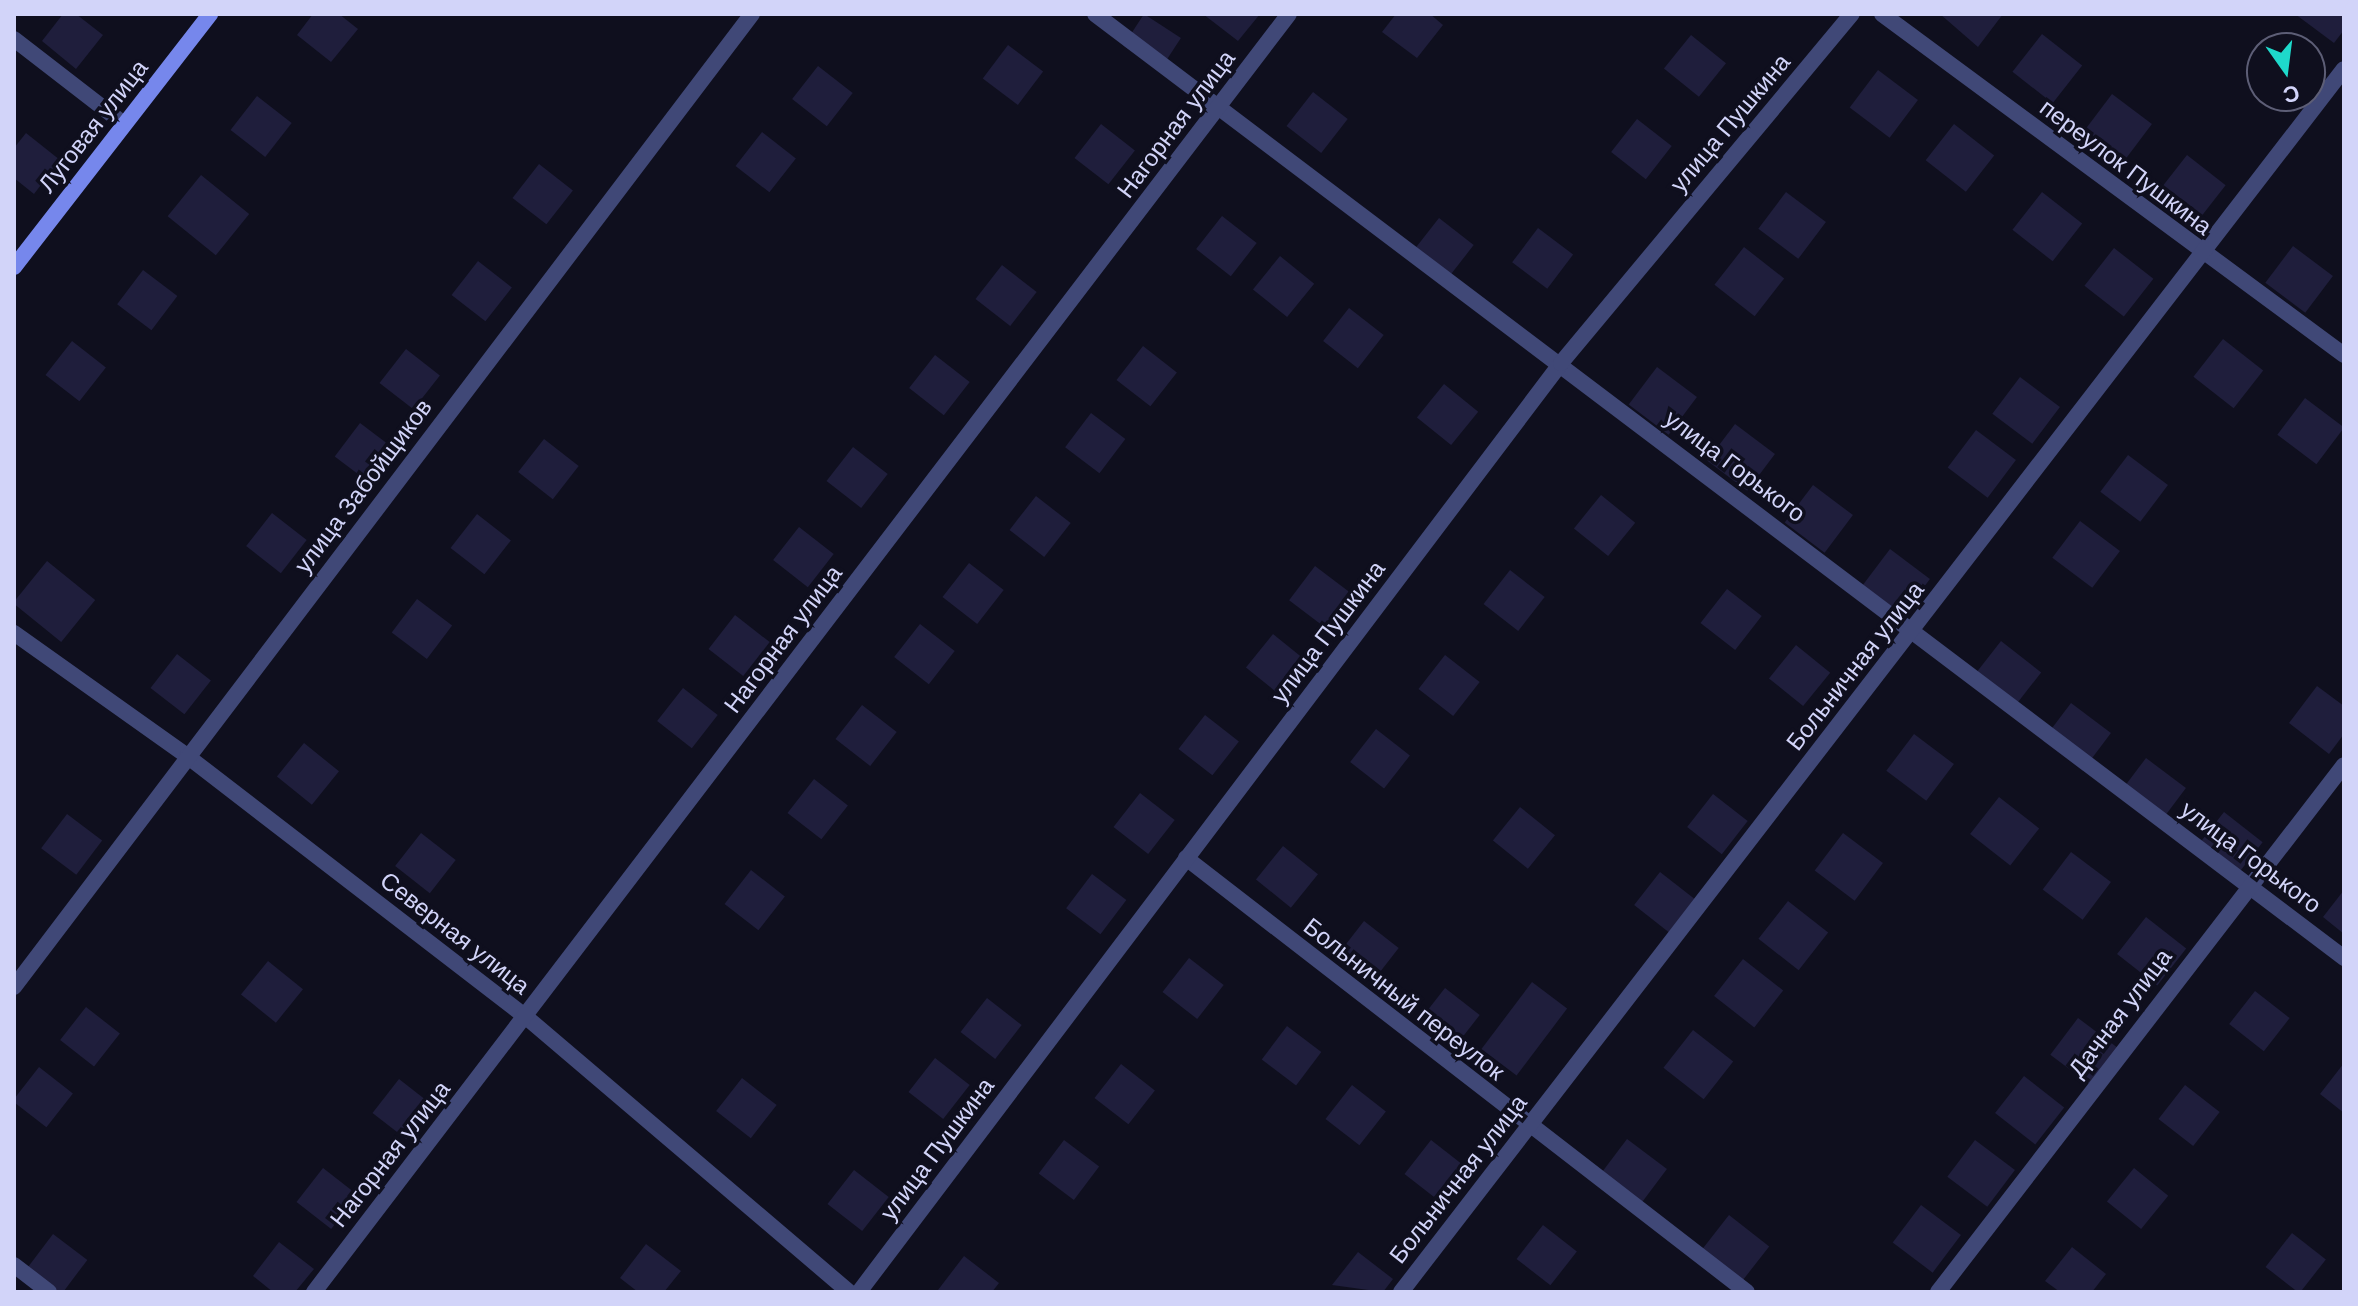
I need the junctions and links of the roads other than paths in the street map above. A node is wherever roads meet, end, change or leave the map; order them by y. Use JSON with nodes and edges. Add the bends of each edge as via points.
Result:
{"nodes":[{"id":1,"x":210,"y":14,"type":"edge"},
{"id":2,"x":752,"y":14,"type":"edge"},
{"id":3,"x":1095,"y":14,"type":"edge"},
{"id":4,"x":1289,"y":14,"type":"edge"},
{"id":5,"x":1852,"y":14,"type":"edge"},
{"id":6,"x":1882,"y":14,"type":"edge"},
{"id":7,"x":14,"y":39,"type":"edge"},
{"id":8,"x":2344,"y":69,"type":"edge"},
{"id":9,"x":1218,"y":109,"type":"junction"},
{"id":10,"x":124,"y":124,"type":"junction"},
{"id":11,"x":2205,"y":255,"type":"junction"},
{"id":12,"x":14,"y":267,"type":"edge"},
{"id":13,"x":2344,"y":355,"type":"edge"},
{"id":14,"x":1561,"y":363,"type":"junction"},
{"id":15,"x":1912,"y":632,"type":"junction"},
{"id":16,"x":14,"y":633,"type":"edge"},
{"id":17,"x":187,"y":756,"type":"junction"},
{"id":18,"x":2344,"y":765,"type":"edge"},
{"id":19,"x":1186,"y":858,"type":"junction"},
{"id":20,"x":2248,"y":885,"type":"junction"},
{"id":21,"x":2344,"y":958,"type":"edge"},
{"id":22,"x":14,"y":987,"type":"edge"},
{"id":23,"x":526,"y":1017,"type":"junction"},
{"id":24,"x":1528,"y":1127,"type":"junction"},
{"id":25,"x":14,"y":1265,"type":"edge"},
{"id":26,"x":49,"y":1292,"type":"edge"},
{"id":27,"x":314,"y":1292,"type":"edge"},
{"id":28,"x":849,"y":1292,"type":"edge"},
{"id":29,"x":859,"y":1292,"type":"edge"},
{"id":30,"x":1401,"y":1292,"type":"edge"},
{"id":31,"x":1747,"y":1292,"type":"edge"},
{"id":32,"x":1938,"y":1292,"type":"edge"}],
"edges":[{"from":1,"to":10,"type":"main road","name":"Луговая улица"},
{"from":2,"to":17,"type":"street","name":"улица Забойщиков"},
{"from":3,"to":9,"type":"street","name":"улица Горького"},
{"from":4,"to":9,"type":"street","name":"Нагорная улица"},
{"from":5,"to":14,"type":"street","name":"улица Пушкина"},
{"from":6,"to":11,"type":"street","name":"переулок Пушкина"},
{"from":7,"to":10,"type":"street"},
{"from":8,"to":11,"type":"street","name":"Больничная улица"},
{"from":9,"to":14,"type":"street","name":"улица Горького"},
{"from":9,"to":23,"type":"street","name":"Нагорная улица"},
{"from":10,"to":12,"type":"main road","name":"Луговая улица"},
{"from":11,"to":13,"type":"street","name":"переулок Пушкина"},
{"from":11,"to":15,"type":"street","name":"Больничная улица"},
{"from":14,"to":15,"type":"street","name":"улица Горького"},
{"from":14,"to":19,"type":"street","name":"улица Пушкина"},
{"from":15,"to":20,"type":"street","name":"улица Горького"},
{"from":15,"to":24,"type":"street","name":"Больничная улица"},
{"from":16,"to":17,"type":"street","name":"Северная улица"},
{"from":17,"to":22,"type":"street","name":"улица Забойщиков"},
{"from":17,"to":23,"type":"street","name":"Северная улица"},
{"from":18,"to":20,"type":"street","name":"Дачная улица"},
{"from":19,"to":24,"type":"street","name":"Больничный переулок"},
{"from":19,"to":29,"type":"street","name":"улица Пушкина"},
{"from":20,"to":21,"type":"street","name":"улица Горького"},
{"from":20,"to":32,"type":"street","name":"Дачная улица"},
{"from":23,"to":27,"type":"street","name":"Нагорная улица"},
{"from":23,"to":28,"type":"street","name":"Северная улица"},
{"from":24,"to":30,"type":"street","name":"Больничная улица"},
{"from":24,"to":31,"type":"street","name":"Больничный переулок"},
{"from":25,"to":26,"type":"street"}]}
